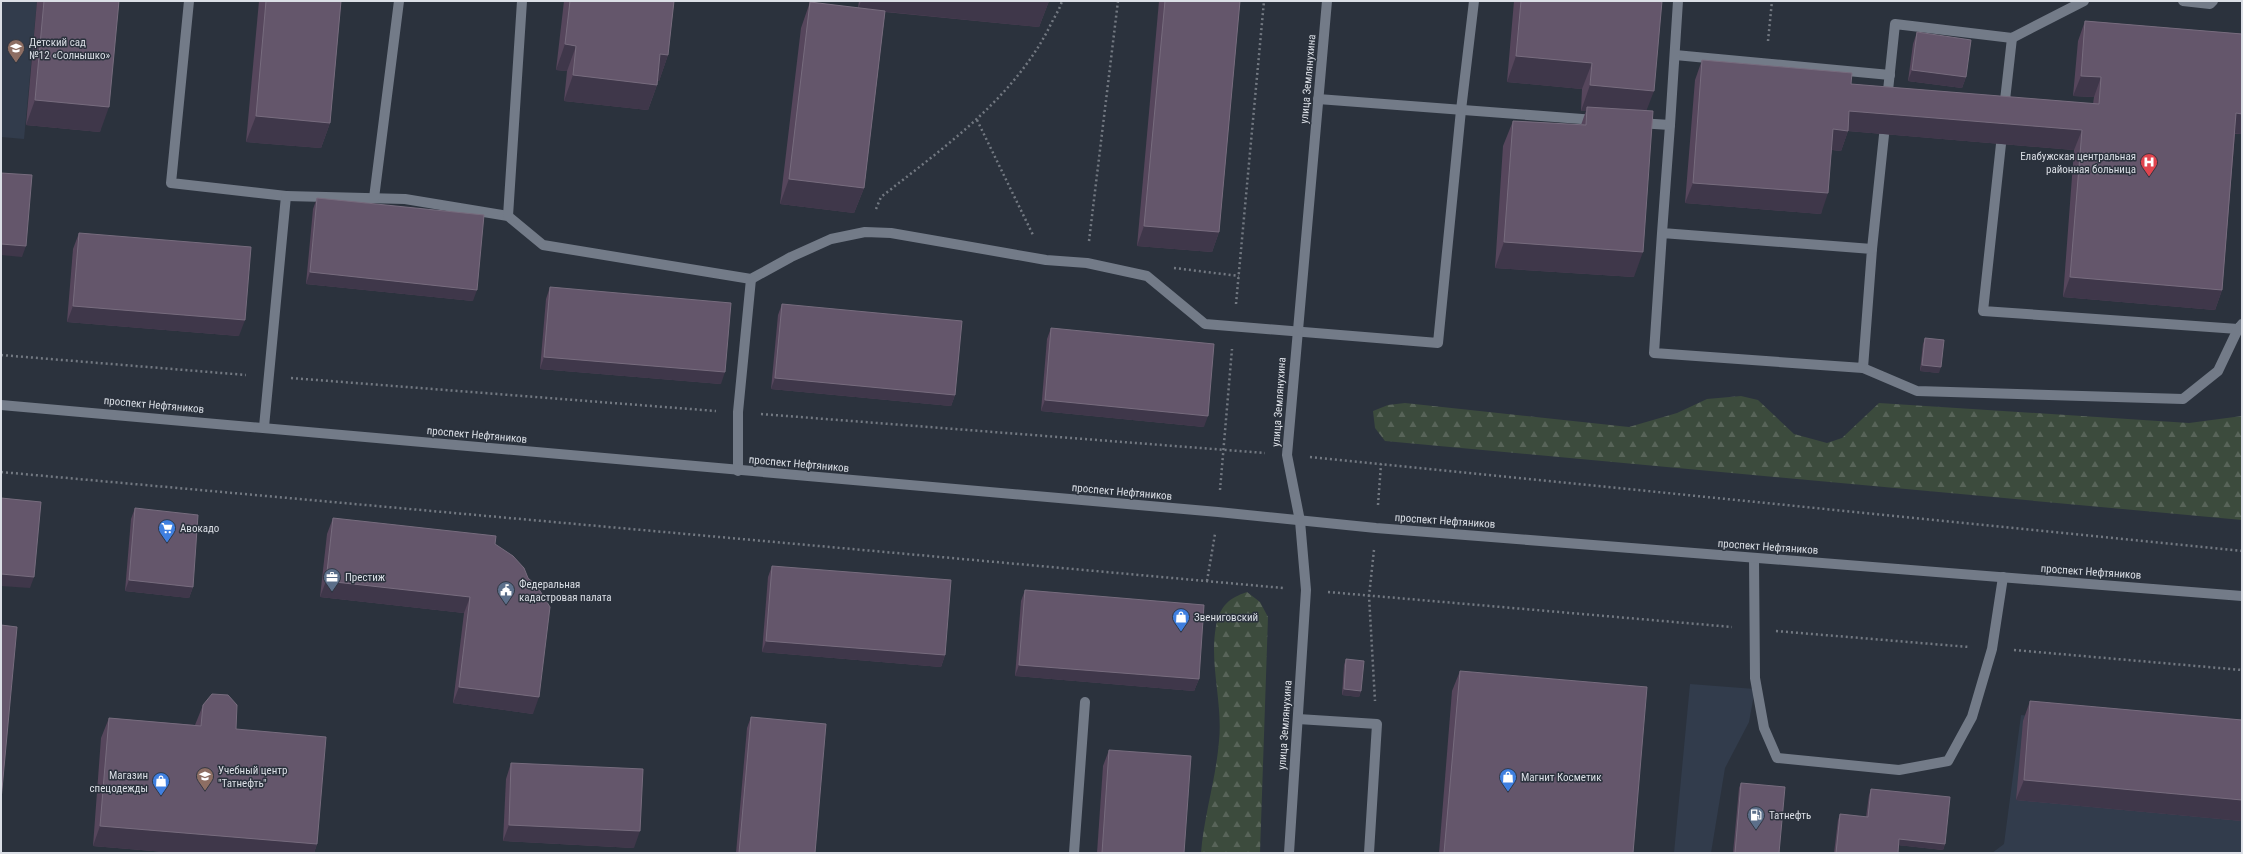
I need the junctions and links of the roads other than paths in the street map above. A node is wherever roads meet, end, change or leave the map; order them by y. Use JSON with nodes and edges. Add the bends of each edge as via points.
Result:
{"nodes":[{"id":1,"x":189,"y":1,"type":"edge"},
{"id":2,"x":399,"y":1,"type":"edge"},
{"id":3,"x":522,"y":1,"type":"edge"},
{"id":4,"x":1326,"y":1,"type":"edge"},
{"id":5,"x":1474,"y":1,"type":"edge"},
{"id":6,"x":1678,"y":1,"type":"edge"},
{"id":7,"x":2084,"y":1,"type":"edge"},
{"id":8,"x":2183,"y":1,"type":"edge"},
{"id":9,"x":2213,"y":1,"type":"edge"},
{"id":10,"x":2012,"y":38,"type":"junction"},
{"id":11,"x":1675,"y":55,"type":"junction"},
{"id":12,"x":1890,"y":75,"type":"junction"},
{"id":13,"x":1318,"y":99,"type":"junction"},
{"id":14,"x":1886,"y":108,"type":"edge"},
{"id":15,"x":1460,"y":110,"type":"junction"},
{"id":16,"x":2003,"y":118,"type":"edge"},
{"id":17,"x":1608,"y":121,"type":"edge"},
{"id":18,"x":1631,"y":122,"type":"edge"},
{"id":19,"x":1670,"y":125,"type":"junction"},
{"id":20,"x":1884,"y":135,"type":"edge"},
{"id":21,"x":2000,"y":144,"type":"edge"},
{"id":22,"x":286,"y":196,"type":"junction"},
{"id":23,"x":374,"y":198,"type":"junction"},
{"id":24,"x":508,"y":216,"type":"junction"},
{"id":25,"x":1662,"y":233,"type":"junction"},
{"id":26,"x":1872,"y":249,"type":"junction"},
{"id":27,"x":751,"y":279,"type":"junction"},
{"id":28,"x":2240,"y":326,"type":"edge"},
{"id":29,"x":1297,"y":330,"type":"junction"},
{"id":30,"x":1863,"y":368,"type":"junction"},
{"id":31,"x":1,"y":405,"type":"edge"},
{"id":32,"x":264,"y":427,"type":"junction"},
{"id":33,"x":738,"y":471,"type":"junction"},
{"id":34,"x":1300,"y":521,"type":"junction"},
{"id":35,"x":1754,"y":558,"type":"junction"},
{"id":36,"x":2003,"y":577,"type":"junction"},
{"id":37,"x":2242,"y":596,"type":"edge"},
{"id":38,"x":1085,"y":702,"type":"dead end"},
{"id":39,"x":1298,"y":719,"type":"junction"},
{"id":40,"x":1074,"y":853,"type":"edge"},
{"id":41,"x":1289,"y":853,"type":"edge"},
{"id":42,"x":1369,"y":853,"type":"edge"}],
"edges":[{"from":1,"to":22,"type":"main road","via":[[171,183]]},
{"from":2,"to":23,"type":"main road"},
{"from":3,"to":24,"type":"main road"},
{"from":4,"to":13,"type":"main road","name":"улица Землянухина"},
{"from":5,"to":15,"type":"main road"},
{"from":6,"to":11,"type":"main road"},
{"from":7,"to":10,"type":"main road"},
{"from":8,"to":9,"type":"main road","via":[[2210,4]]},
{"from":10,"to":12,"type":"main road","via":[[1895,24]]},
{"from":10,"to":16,"type":"main road"},
{"from":11,"to":12,"type":"main road"},
{"from":11,"to":19,"type":"main road"},
{"from":12,"to":14,"type":"main road"},
{"from":13,"to":15,"type":"main road"},
{"from":13,"to":29,"type":"main road","name":"улица Землянухина"},
{"from":15,"to":17,"type":"main road"},
{"from":15,"to":29,"type":"main road","via":[[1438,343]]},
{"from":18,"to":19,"type":"main road"},
{"from":19,"to":25,"type":"main road"},
{"from":20,"to":26,"type":"main road"},
{"from":21,"to":28,"type":"main road","via":[[1983,311]]},
{"from":22,"to":23,"type":"main road"},
{"from":22,"to":32,"type":"main road"},
{"from":23,"to":24,"type":"main road","via":[[405,199]]},
{"from":24,"to":27,"type":"main road","via":[[543,245]]},
{"from":25,"to":26,"type":"main road"},
{"from":25,"to":30,"type":"main road","via":[[1654,353]]},
{"from":26,"to":30,"type":"main road"},
{"from":27,"to":29,"type":"main road","via":[[830,239],[865,232],[890,233],[1046,260],[1086,263],[1147,276],[1205,324]]},
{"from":27,"to":33,"type":"main road","via":[[738,412]]},
{"from":28,"to":30,"type":"main road","via":[[2218,371],[2183,399],[1917,391]]},
{"from":29,"to":34,"type":"main road","name":"улица Землянухина","via":[[1287,455]]},
{"from":31,"to":32,"type":"main road","name":"проспект Нефтяников"},
{"from":32,"to":33,"type":"main road","name":"проспект Нефтяников"},
{"from":33,"to":34,"type":"main road","name":"проспект Нефтяников"},
{"from":34,"to":35,"type":"main road","name":"проспект Нефтяников"},
{"from":34,"to":39,"type":"main road","name":"улица Землянухина","via":[[1306,590]]},
{"from":35,"to":36,"type":"main road","name":"проспект Нефтяников"},
{"from":35,"to":36,"type":"main road","via":[[1754,678],[1764,728],[1777,758],[1898,770],[1948,761],[1972,717],[1992,649]]},
{"from":36,"to":37,"type":"main road","name":"проспект Нефтяников"},
{"from":38,"to":40,"type":"main road"},
{"from":39,"to":41,"type":"main road","name":"улица Землянухина"},
{"from":39,"to":42,"type":"main road","via":[[1377,724]]}]}
